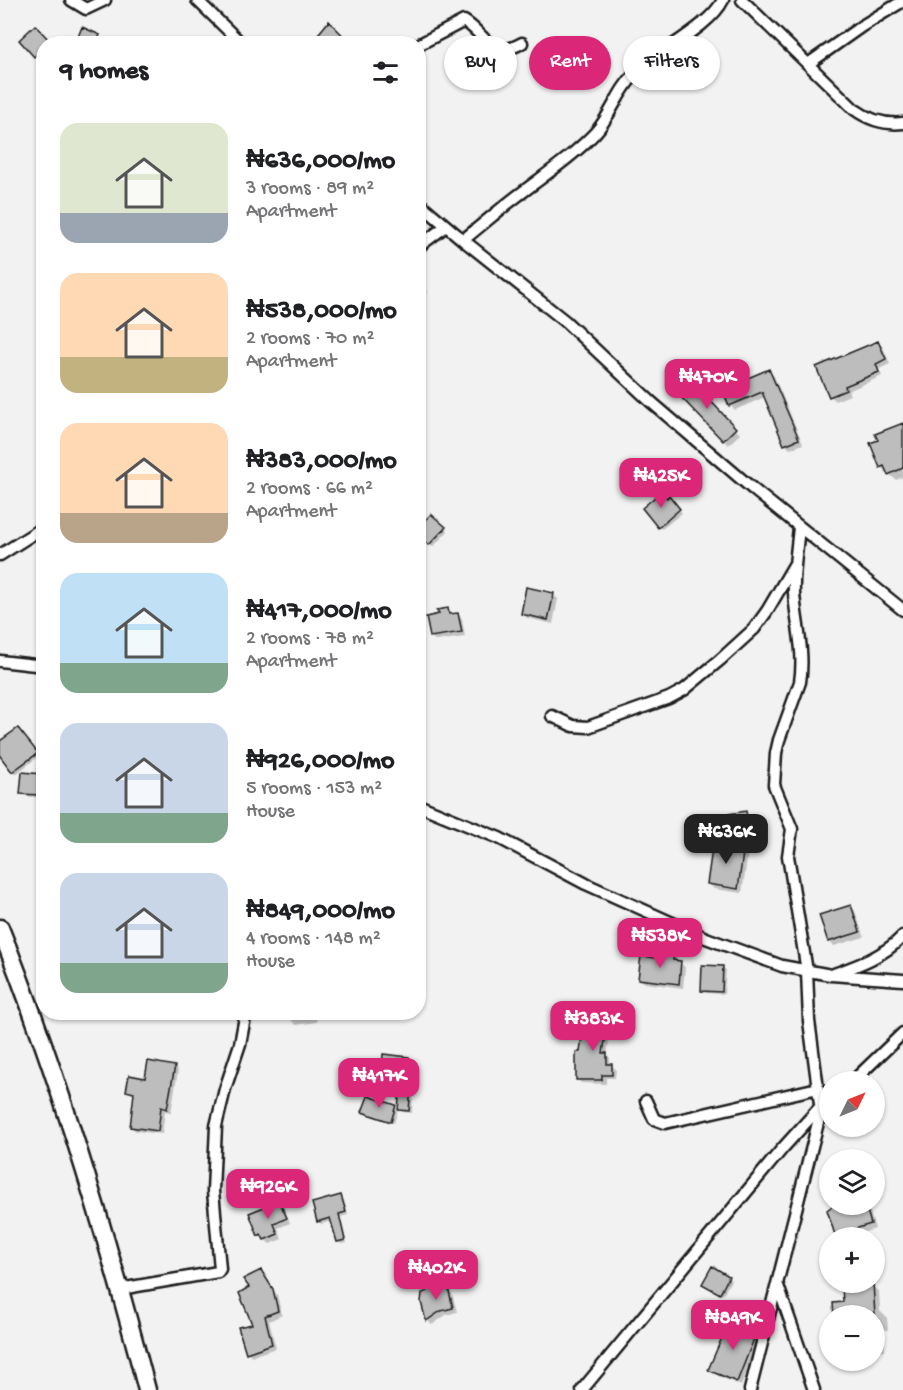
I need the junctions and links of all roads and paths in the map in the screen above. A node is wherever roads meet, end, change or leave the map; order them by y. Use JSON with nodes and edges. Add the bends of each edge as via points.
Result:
{"nodes":[{"id":1,"x":71,"y":0,"type":"edge"},
{"id":2,"x":105,"y":0,"type":"edge"},
{"id":3,"x":197,"y":0,"type":"edge"},
{"id":4,"x":723,"y":0,"type":"edge"},
{"id":5,"x":742,"y":0,"type":"edge"},
{"id":6,"x":903,"y":1,"type":"edge"},
{"id":7,"x":234,"y":36,"type":"edge"},
{"id":8,"x":426,"y":41,"type":"edge"},
{"id":9,"x":522,"y":43,"type":"dead end"},
{"id":10,"x":808,"y":64,"type":"junction"},
{"id":11,"x":903,"y":123,"type":"edge"},
{"id":12,"x":426,"y":209,"type":"edge"},
{"id":13,"x":446,"y":226,"type":"junction"},
{"id":14,"x":463,"y":240,"type":"junction"},
{"id":15,"x":426,"y":241,"type":"edge"},
{"id":16,"x":799,"y":527,"type":"junction"},
{"id":17,"x":36,"y":532,"type":"edge"},
{"id":18,"x":0,"y":555,"type":"edge"},
{"id":19,"x":796,"y":562,"type":"junction"},
{"id":20,"x":903,"y":610,"type":"edge"},
{"id":21,"x":0,"y":661,"type":"edge"},
{"id":22,"x":36,"y":665,"type":"edge"},
{"id":23,"x":552,"y":716,"type":"dead end"},
{"id":24,"x":426,"y":808,"type":"edge"},
{"id":25,"x":0,"y":928,"type":"edge"},
{"id":26,"x":903,"y":936,"type":"edge"},
{"id":27,"x":807,"y":971,"type":"junction"},
{"id":28,"x":831,"y":975,"type":"junction"},
{"id":29,"x":903,"y":980,"type":"edge"},
{"id":30,"x":244,"y":1020,"type":"edge"},
{"id":31,"x":903,"y":1033,"type":"edge"},
{"id":32,"x":863,"y":1071,"type":"edge"},
{"id":33,"x":818,"y":1088,"type":"joint"},
{"id":34,"x":646,"y":1101,"type":"dead end"},
{"id":35,"x":819,"y":1106,"type":"edge"},
{"id":36,"x":819,"y":1119,"type":"edge"},
{"id":37,"x":778,"y":1286,"type":"junction"},
{"id":38,"x":120,"y":1289,"type":"junction"},
{"id":39,"x":147,"y":1390,"type":"edge"},
{"id":40,"x":582,"y":1390,"type":"edge"},
{"id":41,"x":750,"y":1390,"type":"edge"},
{"id":42,"x":814,"y":1390,"type":"edge"}],
"edges":[{"from":1,"to":2,"type":"street","via":[[86,9]]},
{"from":3,"to":7,"type":"street"},
{"from":4,"to":14,"type":"street","via":[[707,20],[630,79],[602,125],[572,156]]},
{"from":5,"to":10,"type":"street"},
{"from":6,"to":10,"type":"street"},
{"from":8,"to":9,"type":"street","via":[[464,21],[484,41],[498,48],[506,50]]},
{"from":10,"to":11,"type":"street","via":[[864,117]]},
{"from":12,"to":13,"type":"street"},
{"from":13,"to":14,"type":"street"},
{"from":13,"to":15,"type":"street"},
{"from":14,"to":16,"type":"street","via":[[565,321],[650,401]]},
{"from":16,"to":19,"type":"street"},
{"from":16,"to":20,"type":"street"},
{"from":17,"to":18,"type":"street"},
{"from":19,"to":23,"type":"street","via":[[754,629],[684,690],[588,727],[573,726]]},
{"from":19,"to":27,"type":"street","via":[[794,592],[802,671],[776,753],[774,785],[792,829],[788,856]]},
{"from":21,"to":22,"type":"street"},
{"from":24,"to":27,"type":"street","via":[[499,838],[586,885],[706,938],[782,966]]},
{"from":25,"to":38,"type":"main road","via":[[84,1165]]},
{"from":26,"to":28,"type":"street","via":[[880,955]]},
{"from":27,"to":28,"type":"street"},
{"from":27,"to":33,"type":"street"},
{"from":28,"to":29,"type":"street"},
{"from":30,"to":38,"type":"street","via":[[216,1126],[213,1191],[220,1269]]},
{"from":31,"to":32,"type":"street"},
{"from":33,"to":34,"type":"street","via":[[665,1123],[654,1119]]},
{"from":35,"to":40,"type":"street"},
{"from":36,"to":37,"type":"street"},
{"from":37,"to":41,"type":"street"},
{"from":37,"to":42,"type":"street"},
{"from":38,"to":39,"type":"main road"}]}
